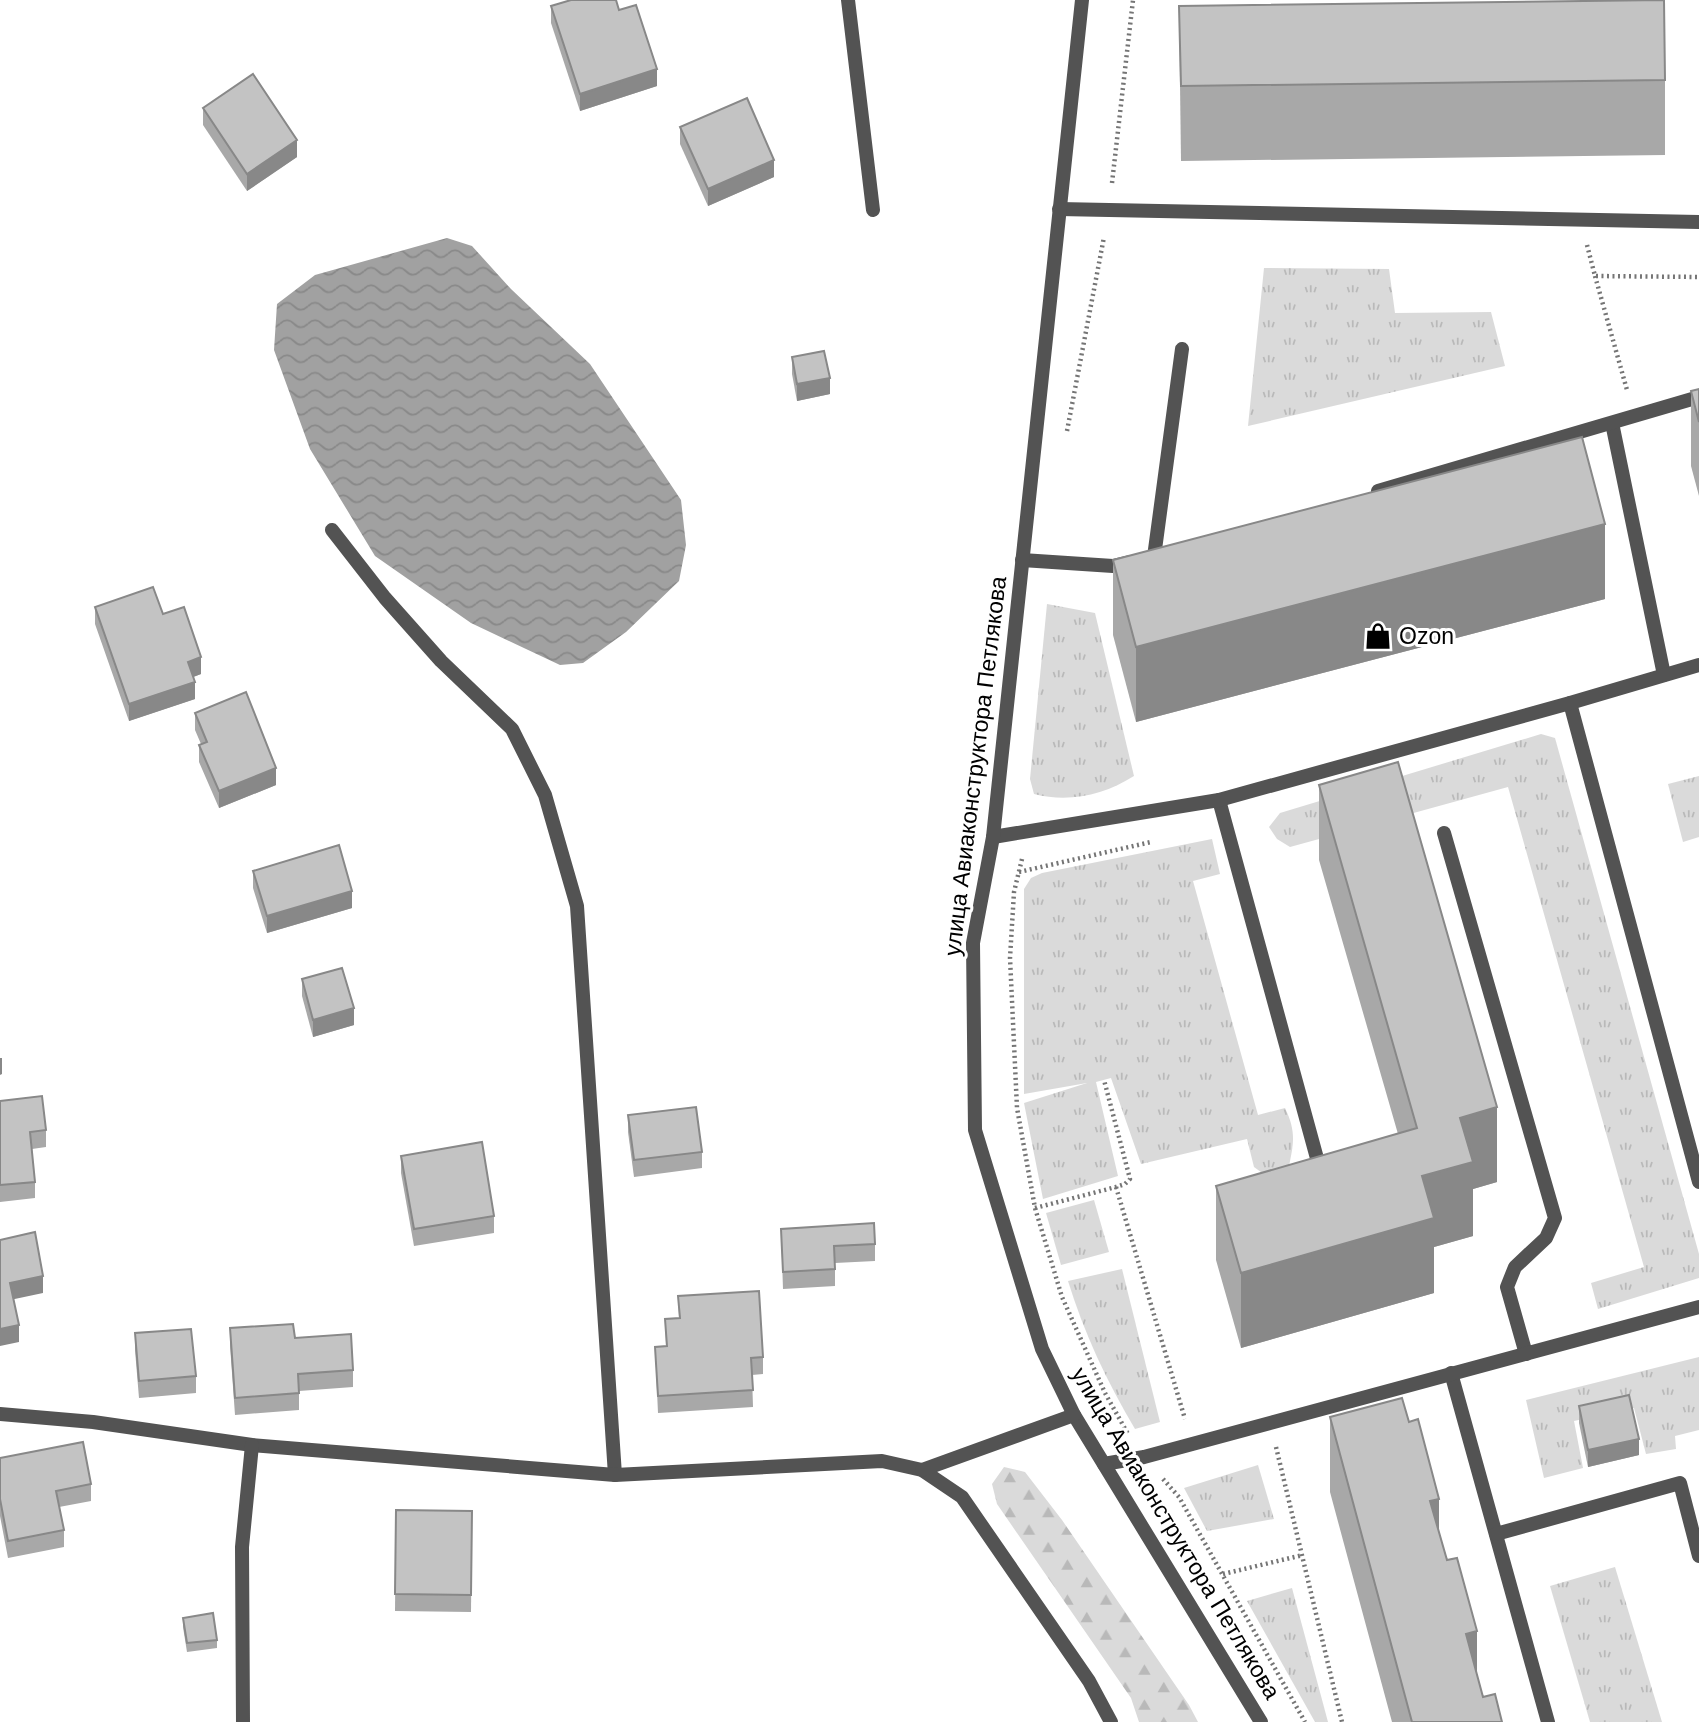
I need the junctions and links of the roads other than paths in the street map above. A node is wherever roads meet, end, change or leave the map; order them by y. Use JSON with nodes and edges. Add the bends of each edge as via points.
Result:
{"nodes":[{"id":1,"x":848,"y":0,"type":"edge"},
{"id":2,"x":1082,"y":0,"type":"edge"},
{"id":3,"x":1059,"y":209,"type":"junction"},
{"id":4,"x":873,"y":210,"type":"dead end"},
{"id":5,"x":1699,"y":222,"type":"edge"},
{"id":6,"x":1182,"y":349,"type":"dead end"},
{"id":7,"x":1699,"y":397,"type":"edge"},
{"id":8,"x":1612,"y":423,"type":"junction"},
{"id":9,"x":1363,"y":496,"type":"edge"},
{"id":10,"x":332,"y":530,"type":"dead end"},
{"id":11,"x":1022,"y":560,"type":"junction"},
{"id":12,"x":1699,"y":665,"type":"edge"},
{"id":13,"x":1664,"y":676,"type":"junction"},
{"id":14,"x":1570,"y":703,"type":"junction"},
{"id":15,"x":1219,"y":800,"type":"junction"},
{"id":16,"x":1444,"y":833,"type":"dead end"},
{"id":17,"x":993,"y":837,"type":"junction"},
{"id":18,"x":1699,"y":1182,"type":"edge"},
{"id":19,"x":1312,"y":1188,"type":"edge"},
{"id":20,"x":1699,"y":1307,"type":"edge"},
{"id":21,"x":1525,"y":1354,"type":"junction"},
{"id":22,"x":1451,"y":1373,"type":"junction"},
{"id":23,"x":0,"y":1414,"type":"edge"},
{"id":24,"x":1074,"y":1415,"type":"junction"},
{"id":25,"x":252,"y":1445,"type":"junction"},
{"id":26,"x":1104,"y":1464,"type":"junction"},
{"id":27,"x":922,"y":1471,"type":"junction"},
{"id":28,"x":615,"y":1475,"type":"junction"},
{"id":29,"x":1496,"y":1534,"type":"junction"},
{"id":30,"x":1699,"y":1556,"type":"edge"},
{"id":31,"x":243,"y":1722,"type":"edge"},
{"id":32,"x":1111,"y":1722,"type":"edge"},
{"id":33,"x":1261,"y":1722,"type":"edge"},
{"id":34,"x":1548,"y":1722,"type":"edge"}],
"edges":[{"from":1,"to":4,"type":"street"},
{"from":2,"to":3,"type":"street","name":"улица Авиаконструктора Петлякова"},
{"from":3,"to":5,"type":"street"},
{"from":3,"to":11,"type":"street","name":"улица Авиаконструктора Петлякова"},
{"from":6,"to":11,"type":"street","via":[[1160,555],[1113,566]]},
{"from":7,"to":8,"type":"street"},
{"from":8,"to":9,"type":"street"},
{"from":8,"to":13,"type":"street"},
{"from":10,"to":28,"type":"street","via":[[441,662],[512,729],[549,808],[577,906]]},
{"from":11,"to":17,"type":"street","name":"улица Авиаконструктора Петлякова"},
{"from":12,"to":13,"type":"street"},
{"from":13,"to":14,"type":"street"},
{"from":14,"to":15,"type":"street"},
{"from":14,"to":18,"type":"street"},
{"from":15,"to":17,"type":"street"},
{"from":15,"to":19,"type":"street","via":[[1324,1185]]},
{"from":16,"to":21,"type":"street","via":[[1555,1218],[1546,1238],[1515,1267],[1507,1287]]},
{"from":17,"to":24,"type":"street","name":"улица Авиаконструктора Петлякова","via":[[973,943],[975,1130],[1042,1349]]},
{"from":20,"to":21,"type":"street"},
{"from":21,"to":22,"type":"street"},
{"from":22,"to":26,"type":"street"},
{"from":22,"to":29,"type":"street"},
{"from":23,"to":25,"type":"street"},
{"from":24,"to":26,"type":"street","name":"улица Авиаконструктора Петлякова"},
{"from":24,"to":27,"type":"street"},
{"from":25,"to":28,"type":"street"},
{"from":25,"to":31,"type":"street","via":[[242,1546]]},
{"from":26,"to":33,"type":"street","name":"улица Авиаконструктора Петлякова"},
{"from":27,"to":28,"type":"street","via":[[882,1461]]},
{"from":27,"to":32,"type":"street","via":[[962,1497],[1089,1681]]},
{"from":29,"to":30,"type":"street","via":[[1680,1483]]},
{"from":29,"to":34,"type":"street"}]}
